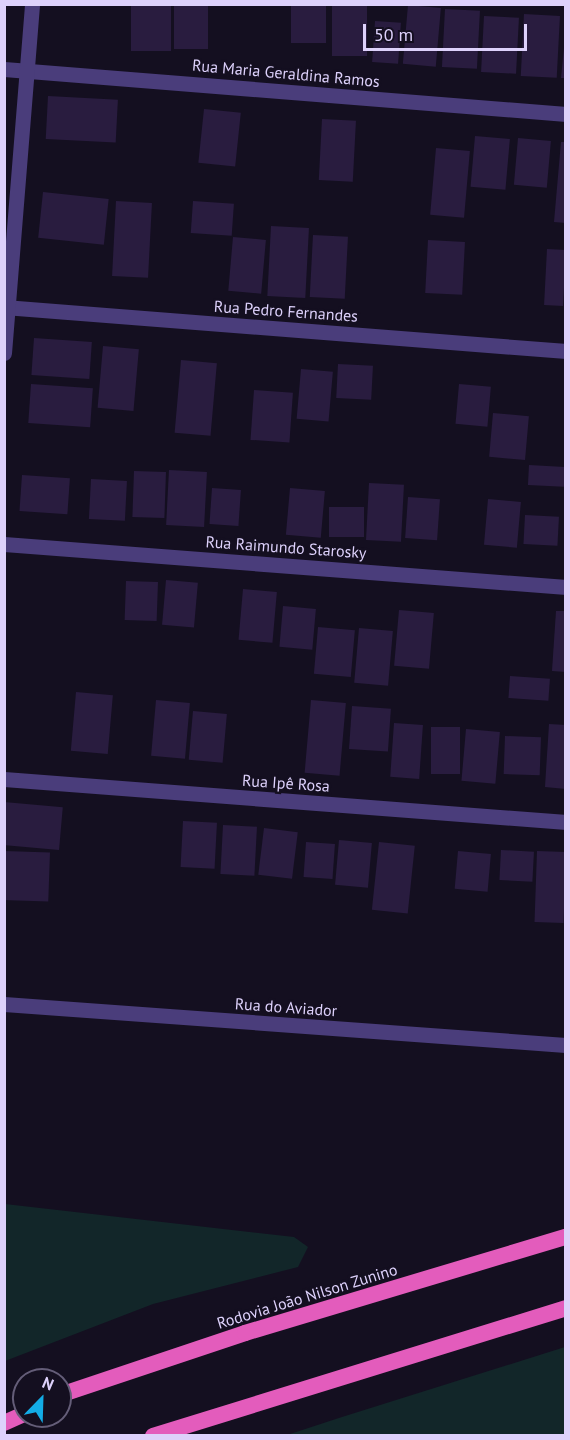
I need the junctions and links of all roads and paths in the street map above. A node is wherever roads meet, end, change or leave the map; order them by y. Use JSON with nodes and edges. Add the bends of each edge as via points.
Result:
{"nodes":[{"id":1,"x":32,"y":4,"type":"edge"},
{"id":2,"x":4,"y":69,"type":"edge"},
{"id":3,"x":27,"y":71,"type":"junction"},
{"id":4,"x":566,"y":114,"type":"edge"},
{"id":5,"x":6,"y":307,"type":"edge"},
{"id":6,"x":566,"y":351,"type":"edge"},
{"id":7,"x":4,"y":353,"type":"edge"},
{"id":8,"x":4,"y":544,"type":"edge"},
{"id":9,"x":566,"y":587,"type":"edge"},
{"id":10,"x":4,"y":779,"type":"edge"},
{"id":11,"x":566,"y":822,"type":"edge"},
{"id":12,"x":4,"y":1004,"type":"edge"},
{"id":13,"x":566,"y":1045,"type":"edge"},
{"id":14,"x":566,"y":1237,"type":"edge"},
{"id":15,"x":566,"y":1308,"type":"edge"},
{"id":16,"x":72,"y":1391,"type":"edge"},
{"id":17,"x":153,"y":1436,"type":"edge"}],
"edges":[{"from":1,"to":3,"type":"street"},
{"from":2,"to":3,"type":"street","name":"Rua Maria Geraldina Ramos"},
{"from":3,"to":4,"type":"street","name":"Rua Maria Geraldina Ramos"},
{"from":3,"to":5,"type":"street"},
{"from":5,"to":6,"type":"street","name":"Rua Pedro Fernandes"},
{"from":5,"to":7,"type":"street"},
{"from":8,"to":9,"type":"street","name":"Rua Raimundo Starosky"},
{"from":10,"to":11,"type":"street","name":"Rua Ipê Rosa"},
{"from":12,"to":13,"type":"street","name":"Rua do Aviador"},
{"from":14,"to":16,"type":"highway","name":"Rodovia João Nilson Zunino","via":[[245,1333]]},
{"from":15,"to":17,"type":"highway","via":[[185,1421]]}]}
